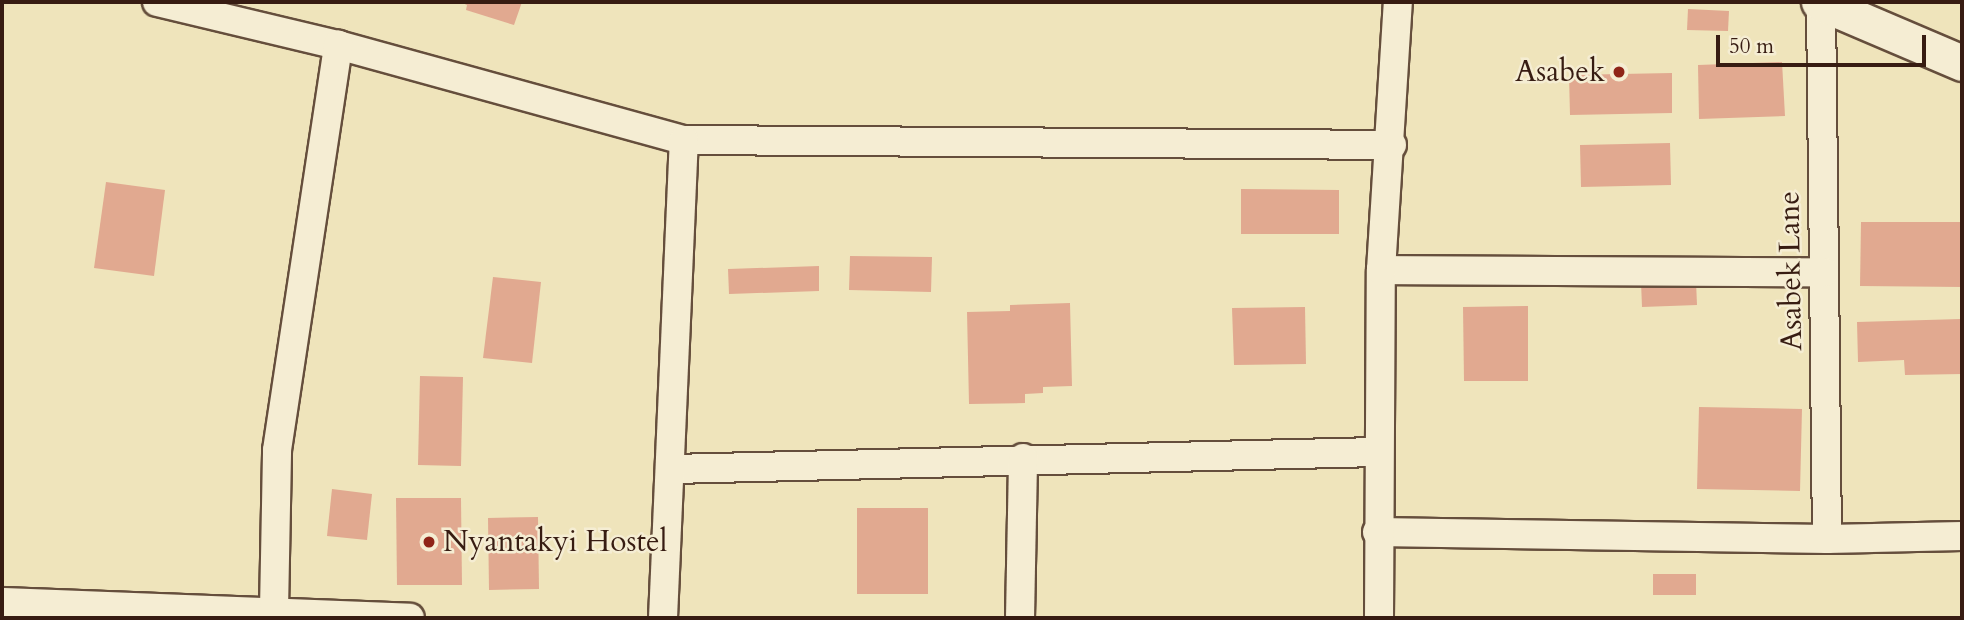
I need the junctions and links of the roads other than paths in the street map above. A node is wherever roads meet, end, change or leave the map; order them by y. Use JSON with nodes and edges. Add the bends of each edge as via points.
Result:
{"nodes":[{"id":1,"x":157,"y":2,"type":"edge"},
{"id":2,"x":1398,"y":2,"type":"edge"},
{"id":3,"x":1833,"y":4,"type":"edge"},
{"id":4,"x":338,"y":45,"type":"junction"},
{"id":5,"x":1962,"y":63,"type":"edge"},
{"id":6,"x":684,"y":140,"type":"junction"},
{"id":7,"x":1392,"y":145,"type":"junction"},
{"id":8,"x":1381,"y":270,"type":"junction"},
{"id":9,"x":1824,"y":272,"type":"junction"},
{"id":10,"x":1379,"y":452,"type":"junction"},
{"id":11,"x":1023,"y":458,"type":"junction"},
{"id":12,"x":672,"y":469,"type":"junction"},
{"id":13,"x":1377,"y":532,"type":"junction"},
{"id":14,"x":1962,"y":536,"type":"edge"},
{"id":15,"x":1827,"y":539,"type":"junction"},
{"id":16,"x":2,"y":602,"type":"edge"},
{"id":17,"x":274,"y":610,"type":"junction"},
{"id":18,"x":410,"y":618,"type":"edge"},
{"id":19,"x":663,"y":618,"type":"edge"},
{"id":20,"x":1020,"y":618,"type":"edge"},
{"id":21,"x":1378,"y":618,"type":"edge"}],
"edges":[{"from":1,"to":4,"type":"street"},
{"from":2,"to":7,"type":"street"},
{"from":3,"to":5,"type":"street"},
{"from":3,"to":9,"type":"street","name":"Asabek Lane"},
{"from":4,"to":6,"type":"street"},
{"from":4,"to":17,"type":"street","via":[[277,450]]},
{"from":6,"to":7,"type":"street"},
{"from":6,"to":12,"type":"street"},
{"from":7,"to":8,"type":"street"},
{"from":8,"to":9,"type":"street"},
{"from":8,"to":10,"type":"street"},
{"from":9,"to":15,"type":"street","name":"Asabek Lane"},
{"from":10,"to":11,"type":"street"},
{"from":10,"to":13,"type":"street"},
{"from":11,"to":12,"type":"street"},
{"from":11,"to":20,"type":"street"},
{"from":12,"to":19,"type":"street"},
{"from":13,"to":15,"type":"street"},
{"from":13,"to":21,"type":"street"},
{"from":14,"to":15,"type":"street"},
{"from":16,"to":17,"type":"street"},
{"from":17,"to":18,"type":"street"}]}
